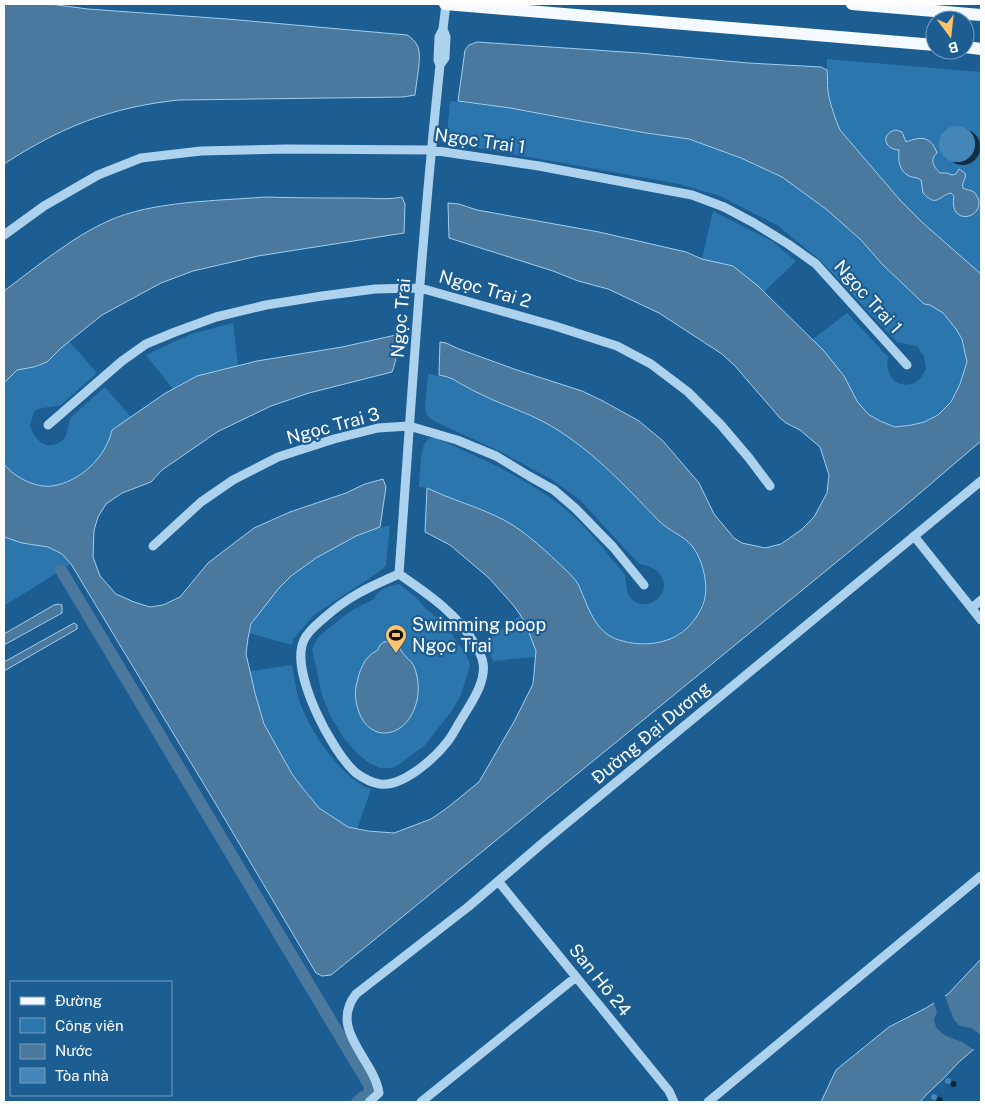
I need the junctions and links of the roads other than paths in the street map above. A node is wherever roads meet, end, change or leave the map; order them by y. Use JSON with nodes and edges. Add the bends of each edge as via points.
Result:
{"nodes":[{"id":1,"x":445,"y":4,"type":"edge"},
{"id":2,"x":852,"y":4,"type":"edge"},
{"id":3,"x":875,"y":5,"type":"edge"},
{"id":4,"x":940,"y":7,"type":"edge"},
{"id":5,"x":981,"y":15,"type":"edge"},
{"id":6,"x":925,"y":44,"type":"edge"},
{"id":7,"x":431,"y":150,"type":"junction"},
{"id":8,"x":4,"y":235,"type":"edge"},
{"id":9,"x":420,"y":288,"type":"junction"},
{"id":10,"x":907,"y":365,"type":"dead end"},
{"id":11,"x":48,"y":425,"type":"dead end"},
{"id":12,"x":409,"y":426,"type":"junction"},
{"id":13,"x":981,"y":481,"type":"edge"},
{"id":14,"x":770,"y":486,"type":"dead end"},
{"id":15,"x":914,"y":536,"type":"junction"},
{"id":16,"x":153,"y":546,"type":"dead end"},
{"id":17,"x":399,"y":574,"type":"junction"},
{"id":18,"x":644,"y":585,"type":"dead end"},
{"id":19,"x":981,"y":600,"type":"edge"},
{"id":20,"x":972,"y":608,"type":"junction"},
{"id":21,"x":981,"y":620,"type":"edge"},
{"id":22,"x":981,"y":876,"type":"edge"},
{"id":23,"x":498,"y":881,"type":"junction"},
{"id":24,"x":576,"y":976,"type":"junction"},
{"id":25,"x":369,"y":1102,"type":"edge"},
{"id":26,"x":421,"y":1102,"type":"edge"},
{"id":27,"x":674,"y":1102,"type":"edge"},
{"id":28,"x":708,"y":1102,"type":"edge"}],
"edges":[{"from":1,"to":6,"type":"main road"},
{"from":1,"to":7,"type":"street","name":"Ngọc Trai","via":[[445,58],[440,65]]},
{"from":2,"to":3,"type":"main road"},
{"from":3,"to":4,"type":"main road"},
{"from":4,"to":5,"type":"main road"},
{"from":7,"to":8,"type":"street","name":"Ngọc Trai 1","via":[[201,151],[141,158],[98,175],[44,206]]},
{"from":7,"to":9,"type":"street","name":"Ngọc Trai"},
{"from":7,"to":10,"type":"street","name":"Ngọc Trai 1","via":[[539,166],[692,195],[724,208],[754,223],[816,264]]},
{"from":9,"to":11,"type":"street","name":"Ngọc Trai 2","via":[[375,289],[266,305],[175,332],[146,344]]},
{"from":9,"to":12,"type":"street","name":"Ngọc Trai"},
{"from":9,"to":14,"type":"street","name":"Ngọc Trai 2","via":[[617,346],[651,364],[688,392],[721,425]]},
{"from":12,"to":16,"type":"street","name":"Ngọc Trai 3","via":[[378,428],[278,458],[233,480],[201,502]]},
{"from":12,"to":17,"type":"street","name":"Ngọc Trai"},
{"from":12,"to":18,"type":"street","name":"Ngọc Trai 3","via":[[496,456],[554,490],[613,547]]},
{"from":13,"to":15,"type":"street","name":"Đường Đại Dương"},
{"from":15,"to":20,"type":"street"},
{"from":15,"to":23,"type":"street","name":"Đường Đại Dương"},
{"from":17,"to":17,"type":"street","via":[[339,604],[314,627],[301,650],[305,680],[327,732],[356,772],[378,784],[391,784],[409,776],[447,742],[474,698],[484,671],[480,653],[458,620]]},
{"from":19,"to":20,"type":"street"},
{"from":20,"to":21,"type":"street"},
{"from":22,"to":28,"type":"street"},
{"from":23,"to":24,"type":"street","name":"San Hô 24"},
{"from":23,"to":25,"type":"street","name":"Đường Đại Dương","via":[[356,994],[349,1005],[347,1019],[353,1042],[378,1084],[379,1092]]},
{"from":24,"to":26,"type":"street","via":[[449,1074]]},
{"from":24,"to":27,"type":"street","name":"San Hô 24","via":[[670,1091]]}]}
